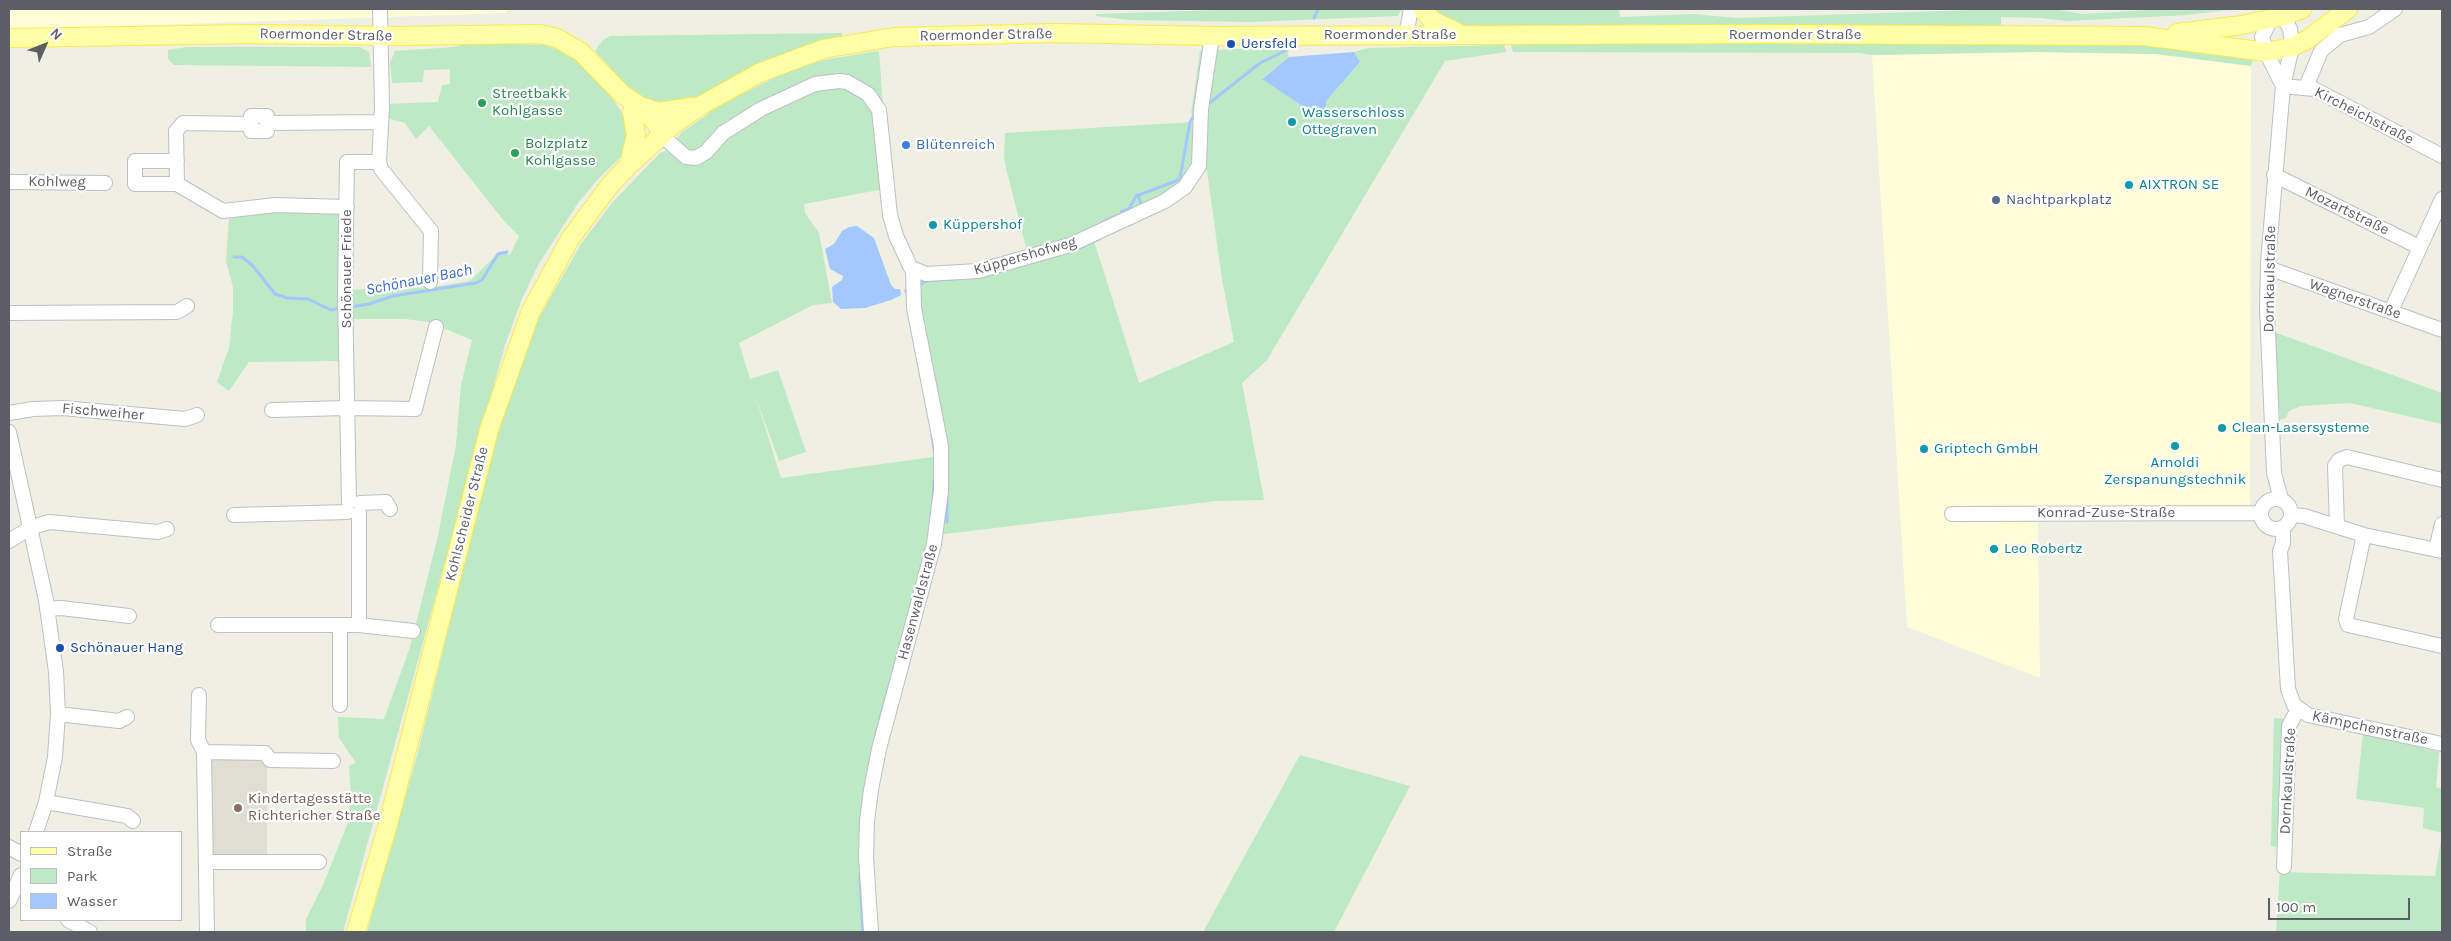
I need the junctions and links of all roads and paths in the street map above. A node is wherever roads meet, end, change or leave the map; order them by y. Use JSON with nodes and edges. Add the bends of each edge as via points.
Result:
{"nodes":[{"id":1,"x":380,"y":9,"type":"edge"},
{"id":2,"x":1411,"y":9,"type":"edge"},
{"id":3,"x":1422,"y":9,"type":"edge"},
{"id":4,"x":2302,"y":9,"type":"edge"},
{"id":5,"x":2348,"y":9,"type":"edge"},
{"id":6,"x":2395,"y":9,"type":"edge"},
{"id":7,"x":2277,"y":18,"type":"junction"},
{"id":8,"x":382,"y":35,"type":"junction"},
{"id":9,"x":1406,"y":35,"type":"junction"},
{"id":10,"x":1464,"y":35,"type":"junction"},
{"id":11,"x":1212,"y":36,"type":"junction"},
{"id":12,"x":2144,"y":36,"type":"junction"},
{"id":13,"x":9,"y":38,"type":"edge"},
{"id":14,"x":2292,"y":47,"type":"junction"},
{"id":15,"x":2266,"y":52,"type":"junction"},
{"id":16,"x":2283,"y":86,"type":"junction"},
{"id":17,"x":2306,"y":87,"type":"junction"},
{"id":18,"x":700,"y":106,"type":"junction"},
{"id":19,"x":636,"y":109,"type":"junction"},
{"id":20,"x":381,"y":122,"type":"junction"},
{"id":21,"x":661,"y":135,"type":"junction"},
{"id":22,"x":2442,"y":156,"type":"edge"},
{"id":23,"x":177,"y":161,"type":"junction"},
{"id":24,"x":379,"y":162,"type":"junction"},
{"id":25,"x":629,"y":165,"type":"junction"},
{"id":26,"x":2274,"y":175,"type":"junction"},
{"id":27,"x":9,"y":182,"type":"edge"},
{"id":28,"x":105,"y":183,"type":"dead end"},
{"id":29,"x":177,"y":184,"type":"junction"},
{"id":30,"x":2442,"y":199,"type":"edge"},
{"id":31,"x":347,"y":207,"type":"junction"},
{"id":32,"x":2419,"y":247,"type":"junction"},
{"id":33,"x":2268,"y":268,"type":"junction"},
{"id":34,"x":913,"y":271,"type":"junction"},
{"id":35,"x":430,"y":282,"type":"dead end"},
{"id":36,"x":186,"y":306,"type":"dead end"},
{"id":37,"x":2391,"y":311,"type":"junction"},
{"id":38,"x":9,"y":313,"type":"edge"},
{"id":39,"x":436,"y":327,"type":"dead end"},
{"id":40,"x":2442,"y":330,"type":"edge"},
{"id":41,"x":346,"y":408,"type":"junction"},
{"id":42,"x":272,"y":410,"type":"dead end"},
{"id":43,"x":9,"y":413,"type":"edge"},
{"id":44,"x":197,"y":415,"type":"dead end"},
{"id":45,"x":9,"y":432,"type":"edge"},
{"id":46,"x":2274,"y":473,"type":"junction"},
{"id":47,"x":2442,"y":480,"type":"edge"},
{"id":48,"x":2281,"y":499,"type":"junction"},
{"id":49,"x":354,"y":507,"type":"junction"},
{"id":50,"x":2263,"y":508,"type":"junction"},
{"id":51,"x":390,"y":509,"type":"dead end"},
{"id":52,"x":1952,"y":514,"type":"dead end"},
{"id":53,"x":234,"y":515,"type":"dead end"},
{"id":54,"x":2292,"y":515,"type":"junction"},
{"id":55,"x":2442,"y":524,"type":"edge"},
{"id":56,"x":2337,"y":526,"type":"junction"},
{"id":57,"x":2268,"y":527,"type":"junction"},
{"id":58,"x":30,"y":528,"type":"junction"},
{"id":59,"x":2283,"y":528,"type":"junction"},
{"id":60,"x":167,"y":529,"type":"dead end"},
{"id":61,"x":2364,"y":535,"type":"junction"},
{"id":62,"x":9,"y":541,"type":"edge"},
{"id":63,"x":2280,"y":551,"type":"junction"},
{"id":64,"x":2439,"y":551,"type":"edge"},
{"id":65,"x":47,"y":609,"type":"junction"},
{"id":66,"x":129,"y":616,"type":"dead end"},
{"id":67,"x":218,"y":625,"type":"dead end"},
{"id":68,"x":340,"y":625,"type":"junction"},
{"id":69,"x":359,"y":626,"type":"junction"},
{"id":70,"x":413,"y":631,"type":"dead end"},
{"id":71,"x":2442,"y":646,"type":"edge"},
{"id":72,"x":199,"y":695,"type":"dead end"},
{"id":73,"x":340,"y":705,"type":"dead end"},
{"id":74,"x":2298,"y":709,"type":"junction"},
{"id":75,"x":58,"y":714,"type":"junction"},
{"id":76,"x":127,"y":717,"type":"dead end"},
{"id":77,"x":2442,"y":744,"type":"edge"},
{"id":78,"x":204,"y":752,"type":"junction"},
{"id":79,"x":326,"y":757,"type":"dead end"},
{"id":80,"x":46,"y":802,"type":"junction"},
{"id":81,"x":133,"y":822,"type":"dead end"},
{"id":82,"x":36,"y":831,"type":"edge"},
{"id":83,"x":9,"y":847,"type":"edge"},
{"id":84,"x":20,"y":853,"type":"edge"},
{"id":85,"x":207,"y":862,"type":"junction"},
{"id":86,"x":319,"y":862,"type":"dead end"},
{"id":87,"x":2284,"y":867,"type":"dead end"},
{"id":88,"x":20,"y":878,"type":"edge"},
{"id":89,"x":15,"y":894,"type":"edge"},
{"id":90,"x":70,"y":921,"type":"edge"},
{"id":91,"x":90,"y":932,"type":"edge"},
{"id":92,"x":207,"y":932,"type":"edge"},
{"id":93,"x":356,"y":932,"type":"edge"},
{"id":94,"x":871,"y":932,"type":"edge"}],
"edges":[{"from":1,"to":8,"type":"street"},
{"from":2,"to":9,"type":"street"},
{"from":3,"to":10,"type":"main road","via":[[1433,21]]},
{"from":4,"to":7,"type":"main road","name":"Roermonder Straße"},
{"from":5,"to":14,"type":"main road","name":"Roermonder Straße"},
{"from":6,"to":17,"type":"street","via":[[2368,26],[2340,36],[2321,51]]},
{"from":7,"to":12,"type":"main road","name":"Roermonder Straße"},
{"from":7,"to":14,"type":"street","name":"Dornkaulstraße","via":[[2290,29]]},
{"from":7,"to":15,"type":"street","via":[[2262,37]]},
{"from":8,"to":13,"type":"main road","name":"Roermonder Straße"},
{"from":8,"to":19,"type":"main road","name":"Roermonder Straße","via":[[526,33],[557,38],[581,52]]},
{"from":8,"to":20,"type":"street"},
{"from":9,"to":10,"type":"main road","name":"Roermonder Straße"},
{"from":9,"to":11,"type":"main road","name":"Roermonder Straße"},
{"from":10,"to":12,"type":"main road","name":"Roermonder Straße"},
{"from":11,"to":18,"type":"main road","name":"Roermonder Straße","via":[[1056,33],[894,37],[842,45],[797,57],[740,82]]},
{"from":11,"to":34,"type":"street","name":"Küppershofweg","via":[[1201,108],[1199,166],[1176,195],[1070,245],[1007,264],[952,274]]},
{"from":12,"to":15,"type":"main road","name":"Roermonder Straße"},
{"from":14,"to":15,"type":"main road","name":"Roermonder Straße"},
{"from":14,"to":16,"type":"street","name":"Dornkaulstraße"},
{"from":15,"to":16,"type":"street"},
{"from":16,"to":17,"type":"street","name":"Kircheichstraße"},
{"from":16,"to":26,"type":"street","name":"Dornkaulstraße"},
{"from":17,"to":22,"type":"street","name":"Kircheichstraße"},
{"from":18,"to":19,"type":"main road","via":[[670,112]]},
{"from":18,"to":21,"type":"main road","name":"Roermonder Straße"},
{"from":19,"to":21,"type":"main road","name":"Roermonder Straße","via":[[657,124]]},
{"from":19,"to":25,"type":"main road","via":[[636,135]]},
{"from":20,"to":23,"type":"street","via":[[267,123],[267,116],[251,116],[251,124],[183,123],[176,131]]},
{"from":20,"to":24,"type":"street"},
{"from":21,"to":25,"type":"main road","name":"Kohlscheider Straße"},
{"from":21,"to":34,"type":"street","via":[[686,157],[696,158],[706,152],[722,133],[761,109],[815,84],[847,82],[868,94],[879,110],[890,215]]},
{"from":23,"to":29,"type":"street"},
{"from":23,"to":29,"type":"street","via":[[135,162],[135,184]]},
{"from":24,"to":31,"type":"street","name":"Schönauer Friede","via":[[348,162]]},
{"from":24,"to":35,"type":"street","via":[[381,169],[431,232]]},
{"from":25,"to":93,"type":"main road","name":"Kohlscheider Straße","via":[[590,211],[566,246],[531,311],[516,347],[489,430],[387,828]]},
{"from":26,"to":32,"type":"street","name":"Mozartstraße"},
{"from":26,"to":33,"type":"street","name":"Dornkaulstraße"},
{"from":27,"to":28,"type":"street","name":"Kohlweg"},
{"from":29,"to":31,"type":"street","via":[[223,211],[276,205]]},
{"from":30,"to":32,"type":"street"},
{"from":31,"to":41,"type":"street","name":"Schönauer Friede"},
{"from":32,"to":37,"type":"street"},
{"from":33,"to":37,"type":"street","name":"Wagnerstraße"},
{"from":33,"to":46,"type":"street","name":"Dornkaulstraße"},
{"from":34,"to":94,"type":"street","name":"Hasenwaldstraße","via":[[914,308],[941,446],[941,491],[934,544],[871,790],[866,857]]},
{"from":36,"to":38,"type":"street","via":[[177,312]]},
{"from":37,"to":40,"type":"street","name":"Wagnerstraße"},
{"from":39,"to":41,"type":"street","via":[[414,409]]},
{"from":41,"to":42,"type":"street"},
{"from":41,"to":49,"type":"street","name":"Schönauer Friede"},
{"from":43,"to":44,"type":"street","name":"Fischweiher","via":[[33,408],[63,408],[185,419]]},
{"from":45,"to":58,"type":"street"},
{"from":46,"to":48,"type":"street","name":"Dornkaulstraße"},
{"from":46,"to":50,"type":"street","name":"Dornkaulstraße"},
{"from":47,"to":56,"type":"street","via":[[2347,458],[2339,460],[2335,466]]},
{"from":48,"to":50,"type":"street","via":[[2273,499]]},
{"from":48,"to":54,"type":"street","via":[[2289,506]]},
{"from":49,"to":51,"type":"street","via":[[386,502]]},
{"from":49,"to":53,"type":"street"},
{"from":49,"to":69,"type":"street","name":"Schönauer Friede"},
{"from":50,"to":52,"type":"street","name":"Konrad-Zuse-Straße"},
{"from":50,"to":57,"type":"street","via":[[2262,518]]},
{"from":54,"to":56,"type":"street"},
{"from":54,"to":59,"type":"street"},
{"from":55,"to":64,"type":"street"},
{"from":56,"to":61,"type":"street"},
{"from":57,"to":59,"type":"street"},
{"from":57,"to":63,"type":"street","name":"Dornkaulstraße"},
{"from":58,"to":60,"type":"street","via":[[49,522],[158,532]]},
{"from":58,"to":62,"type":"street"},
{"from":58,"to":65,"type":"street"},
{"from":59,"to":63,"type":"street","name":"Dornkaulstraße"},
{"from":61,"to":64,"type":"street"},
{"from":61,"to":71,"type":"street","via":[[2346,619],[2348,625]]},
{"from":63,"to":74,"type":"street","name":"Dornkaulstraße","via":[[2288,689],[2290,699]]},
{"from":65,"to":66,"type":"street"},
{"from":65,"to":75,"type":"street"},
{"from":67,"to":68,"type":"street"},
{"from":68,"to":69,"type":"street"},
{"from":68,"to":73,"type":"street"},
{"from":69,"to":70,"type":"street"},
{"from":72,"to":78,"type":"street","via":[[198,740]]},
{"from":74,"to":77,"type":"street","name":"Kämpchenstraße","via":[[2308,715]]},
{"from":74,"to":87,"type":"street","name":"Dornkaulstraße","via":[[2289,726]]},
{"from":75,"to":76,"type":"street","via":[[119,721]]},
{"from":75,"to":80,"type":"street","via":[[55,757]]},
{"from":78,"to":79,"type":"street","via":[[265,753],[270,760]]},
{"from":78,"to":85,"type":"street","via":[[204,854]]},
{"from":80,"to":81,"type":"street","via":[[126,816]]},
{"from":80,"to":82,"type":"street"},
{"from":83,"to":84,"type":"street"},
{"from":85,"to":86,"type":"street"},
{"from":85,"to":92,"type":"street"},
{"from":88,"to":89,"type":"street"},
{"from":90,"to":91,"type":"street"}]}
